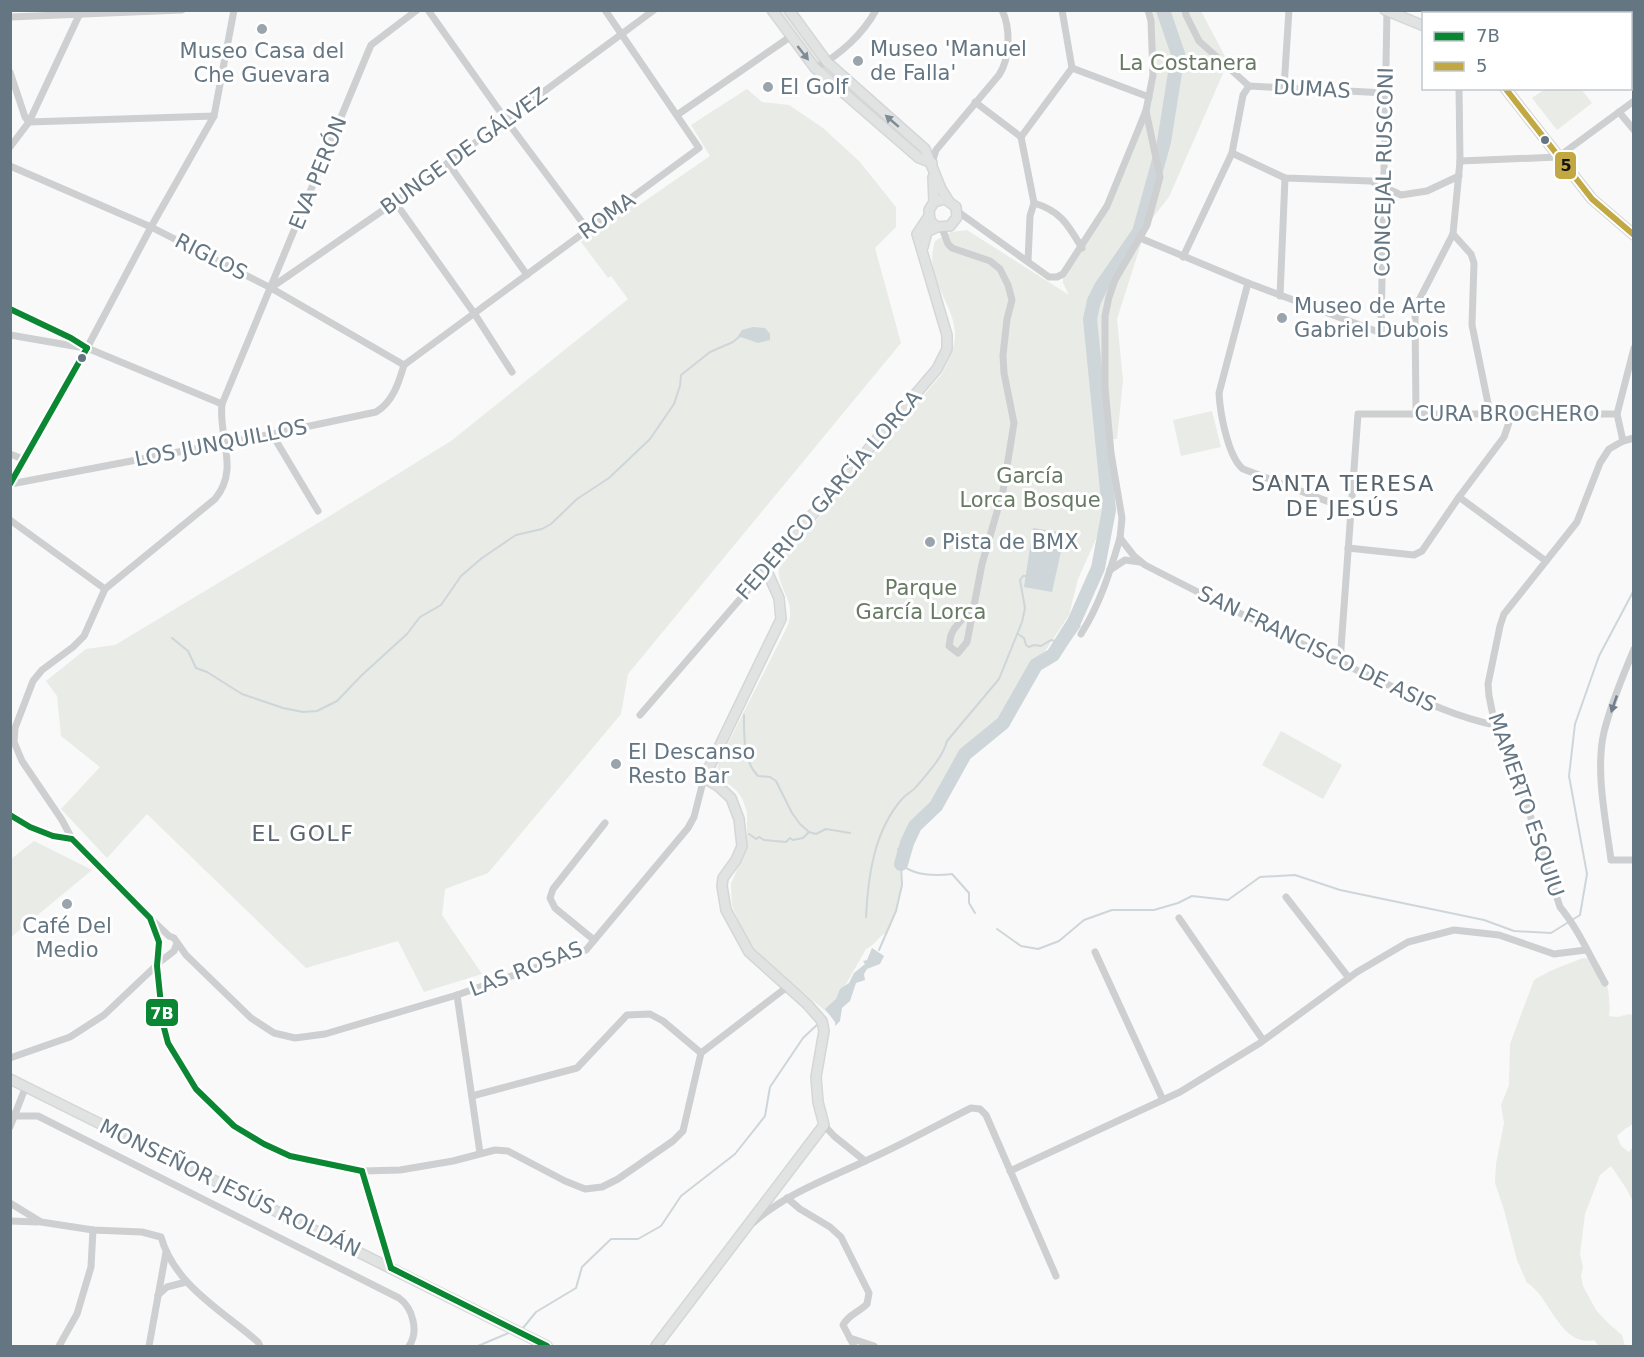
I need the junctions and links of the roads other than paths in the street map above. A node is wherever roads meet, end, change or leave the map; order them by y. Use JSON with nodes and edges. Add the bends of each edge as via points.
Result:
{"nodes":[{"id":1,"x":182,"y":10,"type":"edge"},
{"id":2,"x":234,"y":10,"type":"edge"},
{"id":3,"x":417,"y":10,"type":"edge"},
{"id":4,"x":428,"y":10,"type":"edge"},
{"id":5,"x":605,"y":10,"type":"edge"},
{"id":6,"x":654,"y":10,"type":"edge"},
{"id":7,"x":772,"y":10,"type":"edge"},
{"id":8,"x":789,"y":10,"type":"edge"},
{"id":9,"x":876,"y":10,"type":"edge"},
{"id":10,"x":1002,"y":10,"type":"edge"},
{"id":11,"x":1062,"y":10,"type":"edge"},
{"id":12,"x":1148,"y":10,"type":"edge"},
{"id":13,"x":1185,"y":10,"type":"edge"},
{"id":14,"x":1289,"y":10,"type":"edge"},
{"id":15,"x":1386,"y":11,"type":"edge"},
{"id":16,"x":80,"y":13,"type":"edge"},
{"id":17,"x":10,"y":16,"type":"edge"},
{"id":18,"x":1422,"y":26,"type":"edge"},
{"id":19,"x":622,"y":34,"type":"junction"},
{"id":20,"x":790,"y":37,"type":"junction"},
{"id":21,"x":826,"y":62,"type":"junction"},
{"id":22,"x":815,"y":68,"type":"junction"},
{"id":23,"x":1071,"y":68,"type":"junction"},
{"id":24,"x":10,"y":72,"type":"edge"},
{"id":25,"x":1248,"y":86,"type":"junction"},
{"id":26,"x":1284,"y":87,"type":"junction"},
{"id":27,"x":1459,"y":90,"type":"edge"},
{"id":28,"x":1507,"y":90,"type":"edge"},
{"id":29,"x":1386,"y":93,"type":"junction"},
{"id":30,"x":1149,"y":97,"type":"junction"},
{"id":31,"x":1634,"y":101,"type":"edge"},
{"id":32,"x":975,"y":102,"type":"junction"},
{"id":33,"x":1146,"y":111,"type":"junction"},
{"id":34,"x":1619,"y":112,"type":"junction"},
{"id":35,"x":677,"y":115,"type":"junction"},
{"id":36,"x":214,"y":116,"type":"junction"},
{"id":37,"x":506,"y":120,"type":"junction"},
{"id":38,"x":29,"y":122,"type":"junction"},
{"id":39,"x":1634,"y":130,"type":"edge"},
{"id":40,"x":1021,"y":137,"type":"junction"},
{"id":41,"x":10,"y":147,"type":"edge"},
{"id":42,"x":1232,"y":153,"type":"junction"},
{"id":43,"x":1558,"y":157,"type":"junction"},
{"id":44,"x":1460,"y":161,"type":"junction"},
{"id":45,"x":448,"y":163,"type":"junction"},
{"id":46,"x":932,"y":163,"type":"junction"},
{"id":47,"x":10,"y":166,"type":"edge"},
{"id":48,"x":1459,"y":176,"type":"junction"},
{"id":49,"x":1285,"y":178,"type":"junction"},
{"id":50,"x":1384,"y":188,"type":"junction"},
{"id":51,"x":948,"y":200,"type":"junction"},
{"id":52,"x":395,"y":202,"type":"junction"},
{"id":53,"x":934,"y":202,"type":"junction"},
{"id":54,"x":1034,"y":203,"type":"junction"},
{"id":55,"x":957,"y":211,"type":"junction"},
{"id":56,"x":928,"y":216,"type":"junction"},
{"id":57,"x":151,"y":227,"type":"junction"},
{"id":58,"x":940,"y":227,"type":"junction"},
{"id":59,"x":588,"y":230,"type":"junction"},
{"id":60,"x":1454,"y":234,"type":"junction"},
{"id":61,"x":1634,"y":235,"type":"edge"},
{"id":62,"x":1140,"y":238,"type":"junction"},
{"id":63,"x":1082,"y":248,"type":"junction"},
{"id":64,"x":922,"y":253,"type":"junction"},
{"id":65,"x":1183,"y":257,"type":"junction"},
{"id":66,"x":1028,"y":261,"type":"junction"},
{"id":67,"x":527,"y":275,"type":"junction"},
{"id":68,"x":1248,"y":283,"type":"junction"},
{"id":69,"x":271,"y":288,"type":"junction"},
{"id":70,"x":1280,"y":296,"type":"junction"},
{"id":71,"x":10,"y":309,"type":"edge"},
{"id":72,"x":474,"y":313,"type":"junction"},
{"id":73,"x":10,"y":335,"type":"edge"},
{"id":74,"x":87,"y":348,"type":"junction"},
{"id":75,"x":1634,"y":348,"type":"edge"},
{"id":76,"x":404,"y":365,"type":"junction"},
{"id":77,"x":512,"y":372,"type":"dead end"},
{"id":78,"x":222,"y":404,"type":"junction"},
{"id":79,"x":1490,"y":413,"type":"junction"},
{"id":80,"x":1416,"y":414,"type":"junction"},
{"id":81,"x":1512,"y":414,"type":"junction"},
{"id":82,"x":1617,"y":414,"type":"junction"},
{"id":83,"x":272,"y":434,"type":"junction"},
{"id":84,"x":1634,"y":438,"type":"edge"},
{"id":85,"x":1623,"y":441,"type":"junction"},
{"id":86,"x":225,"y":442,"type":"junction"},
{"id":87,"x":10,"y":454,"type":"edge"},
{"id":88,"x":23,"y":459,"type":"junction"},
{"id":89,"x":11,"y":484,"type":"edge"},
{"id":90,"x":1459,"y":497,"type":"junction"},
{"id":91,"x":1350,"y":510,"type":"junction"},
{"id":92,"x":318,"y":511,"type":"dead end"},
{"id":93,"x":10,"y":520,"type":"edge"},
{"id":94,"x":1120,"y":538,"type":"junction"},
{"id":95,"x":1348,"y":548,"type":"junction"},
{"id":96,"x":1546,"y":561,"type":"junction"},
{"id":97,"x":1142,"y":563,"type":"junction"},
{"id":98,"x":766,"y":569,"type":"junction"},
{"id":99,"x":1110,"y":570,"type":"junction"},
{"id":100,"x":105,"y":589,"type":"junction"},
{"id":101,"x":972,"y":607,"type":"junction"},
{"id":102,"x":1081,"y":634,"type":"dead end"},
{"id":103,"x":1634,"y":649,"type":"edge"},
{"id":104,"x":1340,"y":662,"type":"junction"},
{"id":105,"x":640,"y":715,"type":"dead end"},
{"id":106,"x":1495,"y":725,"type":"junction"},
{"id":107,"x":704,"y":778,"type":"junction"},
{"id":108,"x":10,"y":814,"type":"edge"},
{"id":109,"x":605,"y":824,"type":"dead end"},
{"id":110,"x":72,"y":839,"type":"junction"},
{"id":111,"x":1634,"y":860,"type":"edge"},
{"id":112,"x":1286,"y":897,"type":"dead end"},
{"id":113,"x":150,"y":918,"type":"junction"},
{"id":114,"x":1179,"y":918,"type":"dead end"},
{"id":115,"x":169,"y":936,"type":"junction"},
{"id":116,"x":594,"y":940,"type":"junction"},
{"id":117,"x":177,"y":943,"type":"junction"},
{"id":118,"x":159,"y":945,"type":"junction"},
{"id":119,"x":1586,"y":950,"type":"junction"},
{"id":120,"x":1095,"y":952,"type":"dead end"},
{"id":121,"x":172,"y":953,"type":"junction"},
{"id":122,"x":186,"y":955,"type":"junction"},
{"id":123,"x":157,"y":966,"type":"junction"},
{"id":124,"x":146,"y":976,"type":"junction"},
{"id":125,"x":1349,"y":978,"type":"junction"},
{"id":126,"x":1605,"y":983,"type":"dead end"},
{"id":127,"x":159,"y":984,"type":"junction"},
{"id":128,"x":787,"y":987,"type":"junction"},
{"id":129,"x":457,"y":995,"type":"junction"},
{"id":130,"x":1263,"y":1040,"type":"junction"},
{"id":131,"x":701,"y":1053,"type":"junction"},
{"id":132,"x":10,"y":1058,"type":"edge"},
{"id":133,"x":10,"y":1079,"type":"edge"},
{"id":134,"x":26,"y":1086,"type":"junction"},
{"id":135,"x":472,"y":1096,"type":"junction"},
{"id":136,"x":1163,"y":1100,"type":"junction"},
{"id":137,"x":12,"y":1114,"type":"edge"},
{"id":138,"x":824,"y":1125,"type":"junction"},
{"id":139,"x":10,"y":1127,"type":"edge"},
{"id":140,"x":480,"y":1153,"type":"junction"},
{"id":141,"x":865,"y":1161,"type":"junction"},
{"id":142,"x":362,"y":1171,"type":"junction"},
{"id":143,"x":1010,"y":1171,"type":"junction"},
{"id":144,"x":787,"y":1198,"type":"junction"},
{"id":145,"x":10,"y":1203,"type":"edge"},
{"id":146,"x":10,"y":1221,"type":"edge"},
{"id":147,"x":41,"y":1222,"type":"junction"},
{"id":148,"x":93,"y":1230,"type":"junction"},
{"id":149,"x":742,"y":1232,"type":"junction"},
{"id":150,"x":166,"y":1252,"type":"junction"},
{"id":151,"x":391,"y":1268,"type":"junction"},
{"id":152,"x":1056,"y":1276,"type":"dead end"},
{"id":153,"x":186,"y":1282,"type":"junction"},
{"id":154,"x":158,"y":1294,"type":"junction"},
{"id":155,"x":850,"y":1338,"type":"junction"},
{"id":156,"x":60,"y":1347,"type":"edge"},
{"id":157,"x":149,"y":1347,"type":"edge"},
{"id":158,"x":260,"y":1347,"type":"edge"},
{"id":159,"x":409,"y":1347,"type":"edge"},
{"id":160,"x":547,"y":1347,"type":"edge"},
{"id":161,"x":656,"y":1347,"type":"edge"},
{"id":162,"x":854,"y":1347,"type":"edge"},
{"id":163,"x":874,"y":1347,"type":"edge"}],
"edges":[{"from":1,"to":16,"type":"street"},
{"from":2,"to":36,"type":"street"},
{"from":3,"to":69,"type":"street","name":"EVA PERÓN","via":[[368,52]]},
{"from":4,"to":37,"type":"street"},
{"from":5,"to":19,"type":"street","name":"ROMA"},
{"from":6,"to":19,"type":"street","name":"BUNGE DE GÁLVEZ"},
{"from":7,"to":20,"type":"street"},
{"from":8,"to":21,"type":"street"},
{"from":9,"to":21,"type":"street","via":[[852,41]]},
{"from":10,"to":32,"type":"street","via":[[1008,48],[1005,65]]},
{"from":11,"to":23,"type":"street"},
{"from":12,"to":30,"type":"street","via":[[1153,75]]},
{"from":13,"to":25,"type":"street","via":[[1199,41]]},
{"from":14,"to":26,"type":"street"},
{"from":15,"to":18,"type":"street"},
{"from":15,"to":29,"type":"street","name":"CONCEJAL RUSCONI"},
{"from":16,"to":17,"type":"street"},
{"from":16,"to":38,"type":"street"},
{"from":19,"to":35,"type":"street","name":"ROMA"},
{"from":19,"to":37,"type":"street","name":"BUNGE DE GÁLVEZ"},
{"from":20,"to":22,"type":"street","one_way":true},
{"from":20,"to":35,"type":"street"},
{"from":21,"to":22,"type":"street"},
{"from":46,"to":21,"type":"street","one_way":true,"via":[[925,149]]},
{"from":22,"to":46,"type":"street","via":[[919,159]]},
{"from":23,"to":30,"type":"street"},
{"from":23,"to":40,"type":"street"},
{"from":24,"to":38,"type":"street"},
{"from":25,"to":26,"type":"street","name":"DUMAS"},
{"from":25,"to":42,"type":"street","name":"DUMAS"},
{"from":26,"to":29,"type":"street","name":"DUMAS"},
{"from":27,"to":44,"type":"street"},
{"from":28,"to":43,"type":"street"},
{"from":29,"to":50,"type":"street","name":"CONCEJAL RUSCONI"},
{"from":30,"to":33,"type":"street"},
{"from":31,"to":34,"type":"street"},
{"from":32,"to":40,"type":"street"},
{"from":32,"to":46,"type":"street","via":[[936,150]]},
{"from":33,"to":62,"type":"street","via":[[1160,177]]},
{"from":33,"to":63,"type":"street","via":[[1107,206]]},
{"from":34,"to":39,"type":"street"},
{"from":34,"to":43,"type":"street"},
{"from":35,"to":59,"type":"street","name":"ROMA","via":[[699,148]]},
{"from":36,"to":38,"type":"street"},
{"from":36,"to":57,"type":"street"},
{"from":37,"to":45,"type":"street","name":"BUNGE DE GÁLVEZ"},
{"from":37,"to":59,"type":"street"},
{"from":38,"to":41,"type":"street"},
{"from":40,"to":54,"type":"street"},
{"from":42,"to":49,"type":"street"},
{"from":42,"to":65,"type":"street","name":"DUMAS"},
{"from":43,"to":44,"type":"street"},
{"from":43,"to":61,"type":"street","via":[[1592,199]]},
{"from":44,"to":48,"type":"street"},
{"from":45,"to":52,"type":"street","name":"BUNGE DE GÁLVEZ"},
{"from":45,"to":67,"type":"street"},
{"from":46,"to":51,"type":"street"},
{"from":46,"to":53,"type":"street","name":"FEDERICO GARCÍA LORCA"},
{"from":47,"to":57,"type":"street","name":"RIGLOS"},
{"from":48,"to":50,"type":"street","via":[[1414,194],[1401,195]]},
{"from":48,"to":60,"type":"street"},
{"from":49,"to":50,"type":"street","via":[[1371,181]]},
{"from":49,"to":70,"type":"street"},
{"from":50,"to":70,"type":"street","name":"CONCEJAL RUSCONI","via":[[1381,333]]},
{"from":51,"to":53,"type":"street"},
{"from":51,"to":55,"type":"street"},
{"from":52,"to":69,"type":"street","name":"BUNGE DE GÁLVEZ"},
{"from":52,"to":72,"type":"street"},
{"from":53,"to":56,"type":"street","name":"FEDERICO GARCÍA LORCA"},
{"from":54,"to":63,"type":"street","via":[[1060,215]]},
{"from":54,"to":66,"type":"street"},
{"from":55,"to":58,"type":"street","via":[[954,223]]},
{"from":55,"to":66,"type":"street"},
{"from":56,"to":58,"type":"street"},
{"from":56,"to":64,"type":"street","name":"FEDERICO GARCÍA LORCA","via":[[917,234]]},
{"from":57,"to":69,"type":"street","name":"RIGLOS"},
{"from":57,"to":74,"type":"street"},
{"from":58,"to":64,"type":"street","via":[[927,232]]},
{"from":58,"to":101,"type":"street","via":[[952,248],[990,261],[1000,269],[1012,300],[1003,355],[1014,423],[1003,491]]},
{"from":59,"to":67,"type":"street","name":"ROMA"},
{"from":60,"to":79,"type":"street","via":[[1471,254],[1474,264],[1472,325]]},
{"from":60,"to":80,"type":"street","via":[[1415,312]]},
{"from":62,"to":65,"type":"street"},
{"from":62,"to":94,"type":"street","via":[[1115,280],[1105,316],[1105,387],[1122,518]]},
{"from":63,"to":66,"type":"street","via":[[1057,277]]},
{"from":64,"to":98,"type":"street","name":"FEDERICO GARCÍA LORCA","via":[[947,335],[942,360]]},
{"from":65,"to":68,"type":"street"},
{"from":67,"to":72,"type":"street","name":"ROMA"},
{"from":68,"to":70,"type":"street"},
{"from":68,"to":91,"type":"street","via":[[1219,393],[1233,457],[1238,465]]},
{"from":69,"to":76,"type":"street","name":"RIGLOS"},
{"from":69,"to":78,"type":"street","name":"EVA PERÓN"},
{"from":71,"to":74,"type":"street"},
{"from":72,"to":76,"type":"street","name":"ROMA"},
{"from":72,"to":77,"type":"street"},
{"from":73,"to":74,"type":"street"},
{"from":74,"to":78,"type":"street"},
{"from":74,"to":88,"type":"street"},
{"from":75,"to":82,"type":"street"},
{"from":76,"to":83,"type":"street","name":"LOS JUNQUILLOS","via":[[388,402],[376,412]]},
{"from":78,"to":86,"type":"street"},
{"from":79,"to":80,"type":"street","name":"CURA BROCHERO"},
{"from":79,"to":81,"type":"street","name":"CURA BROCHERO"},
{"from":80,"to":91,"type":"street","name":"CURA BROCHERO","via":[[1358,414]]},
{"from":81,"to":82,"type":"street","name":"CURA BROCHERO"},
{"from":81,"to":90,"type":"street","via":[[1504,437]]},
{"from":82,"to":85,"type":"street","name":"CURA BROCHERO"},
{"from":83,"to":86,"type":"street","name":"LOS JUNQUILLOS"},
{"from":83,"to":92,"type":"street"},
{"from":84,"to":85,"type":"street","name":"CURA BROCHERO"},
{"from":85,"to":96,"type":"street","name":"MAMERTO ESQUIU","via":[[1609,449],[1600,463],[1577,522]]},
{"from":86,"to":89,"type":"street","name":"LOS JUNQUILLOS"},
{"from":86,"to":100,"type":"street","via":[[227,475],[215,499]]},
{"from":87,"to":88,"type":"street"},
{"from":88,"to":89,"type":"street"},
{"from":90,"to":95,"type":"street","via":[[1422,551],[1414,555]]},
{"from":90,"to":96,"type":"street"},
{"from":91,"to":95,"type":"street"},
{"from":93,"to":100,"type":"street"},
{"from":94,"to":97,"type":"street","name":"SAN FRANCISCO DE ASIS"},
{"from":94,"to":99,"type":"street"},
{"from":95,"to":104,"type":"street"},
{"from":96,"to":106,"type":"street","name":"MAMERTO ESQUIU","via":[[1504,614],[1500,626],[1488,684]]},
{"from":97,"to":99,"type":"street","via":[[1125,560]]},
{"from":97,"to":104,"type":"street","name":"SAN FRANCISCO DE ASIS"},
{"from":98,"to":105,"type":"street","name":"FEDERICO GARCÍA LORCA"},
{"from":98,"to":107,"type":"street","name":"LAS ROSAS","via":[[779,598],[781,619]]},
{"from":99,"to":102,"type":"street","via":[[1094,614]]},
{"from":100,"to":110,"type":"street","via":[[84,636],[33,681],[15,728],[14,742],[22,761]]},
{"from":101,"to":101,"type":"street","via":[[951,634],[952,650],[958,652],[967,642]]},
{"from":103,"to":111,"type":"street","one_way":true,"via":[[1604,733],[1601,774],[1611,860]]},
{"from":104,"to":106,"type":"street","name":"SAN FRANCISCO DE ASIS","via":[[1438,707]]},
{"from":106,"to":119,"type":"street","name":"MAMERTO ESQUIU","via":[[1510,754],[1560,906],[1576,926]]},
{"from":107,"to":116,"type":"street","name":"LAS ROSAS","via":[[688,828]]},
{"from":107,"to":128,"type":"street","via":[[730,798],[739,819],[742,846],[723,878],[726,910],[749,952]]},
{"from":108,"to":110,"type":"street","via":[[53,836]]},
{"from":109,"to":116,"type":"street","via":[[550,898],[555,908]]},
{"from":110,"to":113,"type":"street"},
{"from":112,"to":125,"type":"street"},
{"from":113,"to":115,"type":"street"},
{"from":113,"to":118,"type":"street"},
{"from":114,"to":130,"type":"street"},
{"from":115,"to":117,"type":"street"},
{"from":115,"to":118,"type":"street","via":[[163,937]]},
{"from":116,"to":129,"type":"street","name":"LAS ROSAS","via":[[586,950]]},
{"from":117,"to":121,"type":"street"},
{"from":117,"to":122,"type":"street","name":"LAS ROSAS"},
{"from":118,"to":121,"type":"street","via":[[163,952]]},
{"from":118,"to":123,"type":"street"},
{"from":119,"to":125,"type":"street","via":[[1554,954],[1499,935],[1454,930],[1408,942]]},
{"from":119,"to":126,"type":"street","name":"MAMERTO ESQUIU"},
{"from":120,"to":136,"type":"street"},
{"from":121,"to":122,"type":"street"},
{"from":121,"to":123,"type":"street"},
{"from":122,"to":129,"type":"street","name":"LAS ROSAS","via":[[250,1018],[274,1033],[295,1038],[325,1034]]},
{"from":123,"to":124,"type":"street"},
{"from":123,"to":127,"type":"street"},
{"from":124,"to":127,"type":"street"},
{"from":124,"to":132,"type":"street","via":[[104,1015],[70,1037]]},
{"from":125,"to":130,"type":"street"},
{"from":127,"to":142,"type":"street","via":[[162,1024],[168,1043],[196,1089],[234,1126],[290,1156]]},
{"from":128,"to":131,"type":"street"},
{"from":128,"to":138,"type":"street","via":[[822,1021],[816,1077]]},
{"from":129,"to":135,"type":"street"},
{"from":130,"to":136,"type":"street"},
{"from":131,"to":135,"type":"street","via":[[650,1014],[627,1015],[577,1068]]},
{"from":131,"to":140,"type":"street","via":[[683,1131],[610,1183],[585,1189],[508,1151]]},
{"from":133,"to":134,"type":"street","name":"MONSEÑOR JESÚS ROLDÁN"},
{"from":134,"to":137,"type":"street"},
{"from":134,"to":151,"type":"street","name":"MONSEÑOR JESÚS ROLDÁN"},
{"from":135,"to":140,"type":"street"},
{"from":136,"to":143,"type":"street"},
{"from":137,"to":139,"type":"street"},
{"from":137,"to":159,"type":"street","via":[[38,1116],[399,1298],[410,1310],[414,1326]]},
{"from":138,"to":141,"type":"street"},
{"from":138,"to":149,"type":"street"},
{"from":140,"to":142,"type":"street","via":[[400,1170]]},
{"from":141,"to":143,"type":"street","via":[[971,1108],[986,1115]]},
{"from":141,"to":144,"type":"street"},
{"from":142,"to":151,"type":"street"},
{"from":143,"to":152,"type":"street"},
{"from":144,"to":149,"type":"street"},
{"from":144,"to":155,"type":"street","via":[[841,1237],[868,1293],[867,1304],[846,1318],[843,1325]]},
{"from":145,"to":147,"type":"street"},
{"from":146,"to":147,"type":"street"},
{"from":147,"to":148,"type":"street"},
{"from":148,"to":150,"type":"street","via":[[152,1234],[161,1237]]},
{"from":148,"to":156,"type":"street","via":[[91,1267],[77,1314]]},
{"from":149,"to":161,"type":"street"},
{"from":150,"to":153,"type":"street"},
{"from":150,"to":154,"type":"street"},
{"from":151,"to":160,"type":"street","name":"MONSEÑOR JESÚS ROLDÁN"},
{"from":153,"to":154,"type":"street"},
{"from":153,"to":158,"type":"street"},
{"from":154,"to":157,"type":"street"},
{"from":155,"to":162,"type":"street"},
{"from":155,"to":163,"type":"street"}]}
